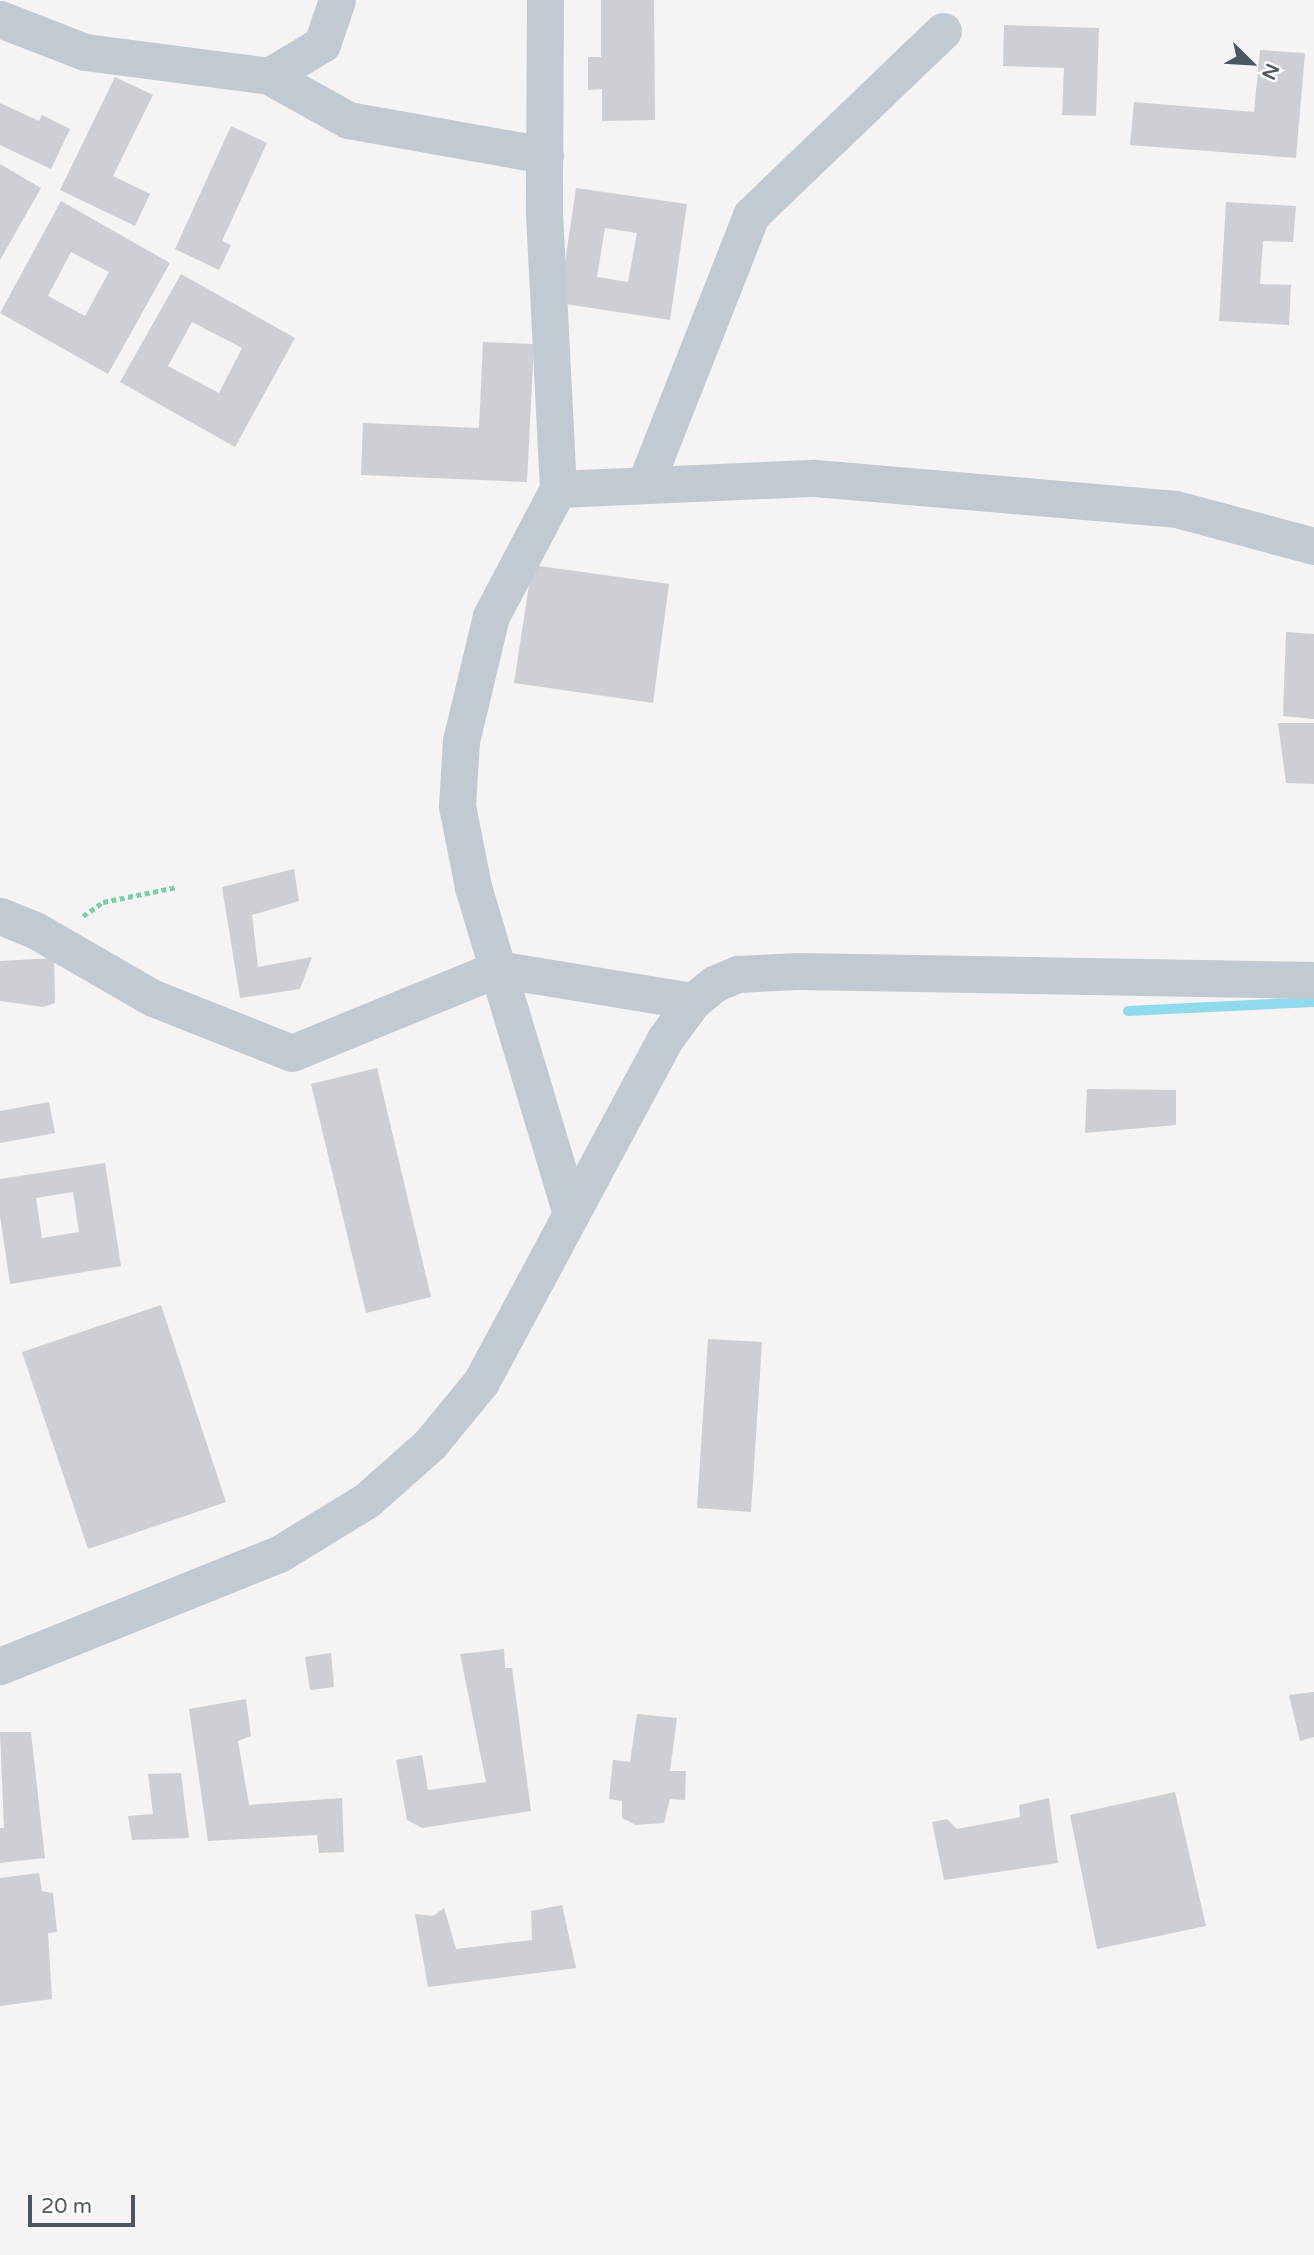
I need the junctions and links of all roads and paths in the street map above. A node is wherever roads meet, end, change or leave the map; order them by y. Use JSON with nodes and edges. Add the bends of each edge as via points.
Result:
{"nodes":[{"id":1,"x":337,"y":0,"type":"edge"},
{"id":2,"x":545,"y":0,"type":"edge"},
{"id":3,"x":0,"y":19,"type":"edge"},
{"id":4,"x":943,"y":31,"type":"dead end"},
{"id":5,"x":269,"y":76,"type":"junction"},
{"id":6,"x":545,"y":155,"type":"junction"},
{"id":7,"x":646,"y":482,"type":"junction"},
{"id":8,"x":558,"y":489,"type":"junction"},
{"id":9,"x":1314,"y":546,"type":"edge"},
{"id":10,"x":177,"y":887,"type":"dead end"},
{"id":11,"x":0,"y":916,"type":"edge"},
{"id":12,"x":51,"y":939,"type":"junction"},
{"id":13,"x":497,"y":969,"type":"junction"},
{"id":14,"x":1314,"y":980,"type":"edge"},
{"id":15,"x":693,"y":1001,"type":"junction"},
{"id":16,"x":571,"y":1214,"type":"junction"},
{"id":17,"x":0,"y":1666,"type":"edge"}],
"edges":[{"from":1,"to":5,"type":"street","via":[[322,44]]},
{"from":2,"to":6,"type":"street"},
{"from":3,"to":5,"type":"street","via":[[85,52]]},
{"from":4,"to":7,"type":"street","via":[[751,215]]},
{"from":5,"to":6,"type":"street","via":[[348,120]]},
{"from":6,"to":8,"type":"street"},
{"from":7,"to":8,"type":"street"},
{"from":7,"to":9,"type":"street","via":[[815,478],[1175,509]]},
{"from":8,"to":13,"type":"street","via":[[491,616],[461,741],[457,806],[473,887]]},
{"from":10,"to":12,"type":"path","via":[[103,902]]},
{"from":11,"to":12,"type":"street"},
{"from":12,"to":13,"type":"street","via":[[153,998],[292,1053]]},
{"from":13,"to":15,"type":"street"},
{"from":13,"to":16,"type":"street"},
{"from":14,"to":15,"type":"street","via":[[798,971],[738,974],[714,984]]},
{"from":15,"to":16,"type":"street","via":[[665,1039]]},
{"from":16,"to":17,"type":"street","via":[[481,1382],[430,1444],[367,1500],[279,1554]]}]}
